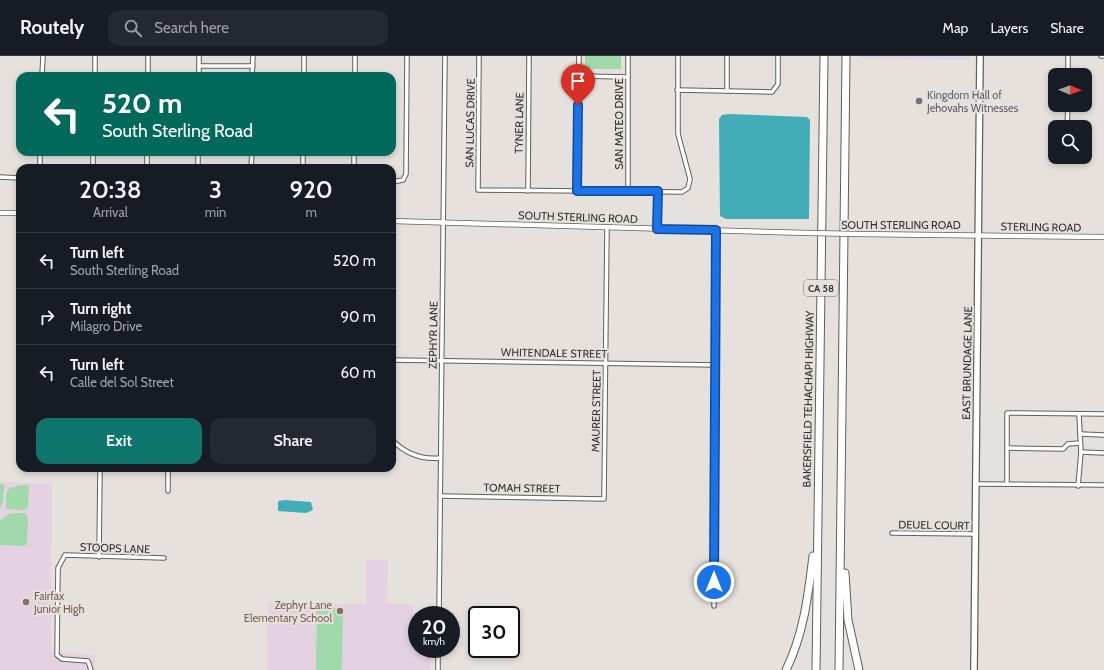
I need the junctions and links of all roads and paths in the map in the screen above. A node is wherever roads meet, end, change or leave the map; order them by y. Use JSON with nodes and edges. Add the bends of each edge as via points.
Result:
{"nodes":[{"id":1,"x":43,"y":56,"type":"edge"},
{"id":2,"x":95,"y":56,"type":"edge"},
{"id":3,"x":148,"y":56,"type":"edge"},
{"id":4,"x":199,"y":56,"type":"edge"},
{"id":5,"x":253,"y":56,"type":"edge"},
{"id":6,"x":304,"y":56,"type":"edge"},
{"id":7,"x":355,"y":56,"type":"edge"},
{"id":8,"x":408,"y":56,"type":"edge"},
{"id":9,"x":445,"y":56,"type":"edge"},
{"id":10,"x":479,"y":56,"type":"edge"},
{"id":11,"x":529,"y":56,"type":"edge"},
{"id":12,"x":579,"y":56,"type":"edge"},
{"id":13,"x":628,"y":56,"type":"edge"},
{"id":14,"x":678,"y":56,"type":"edge"},
{"id":15,"x":727,"y":56,"type":"edge"},
{"id":16,"x":778,"y":56,"type":"edge"},
{"id":17,"x":824,"y":56,"type":"edge"},
{"id":18,"x":846,"y":56,"type":"edge"},
{"id":19,"x":980,"y":56,"type":"edge"},
{"id":20,"x":1068,"y":56,"type":"edge"},
{"id":21,"x":199,"y":66,"type":"junction"},
{"id":22,"x":253,"y":66,"type":"junction"},
{"id":23,"x":1068,"y":68,"type":"edge"},
{"id":24,"x":42,"y":72,"type":"edge"},
{"id":25,"x":95,"y":72,"type":"edge"},
{"id":26,"x":148,"y":72,"type":"edge"},
{"id":27,"x":199,"y":72,"type":"edge"},
{"id":28,"x":252,"y":72,"type":"edge"},
{"id":29,"x":304,"y":72,"type":"edge"},
{"id":30,"x":355,"y":72,"type":"edge"},
{"id":31,"x":578,"y":76,"type":"junction"},
{"id":32,"x":628,"y":77,"type":"junction"},
{"id":33,"x":677,"y":90,"type":"junction"},
{"id":34,"x":727,"y":91,"type":"junction"},
{"id":35,"x":0,"y":177,"type":"edge"},
{"id":36,"x":16,"y":178,"type":"edge"},
{"id":37,"x":396,"y":182,"type":"edge"},
{"id":38,"x":528,"y":191,"type":"junction"},
{"id":39,"x":577,"y":191,"type":"junction"},
{"id":40,"x":628,"y":191,"type":"junction"},
{"id":41,"x":658,"y":191,"type":"junction"},
{"id":42,"x":0,"y":213,"type":"edge"},
{"id":43,"x":16,"y":213,"type":"edge"},
{"id":44,"x":396,"y":221,"type":"edge"},
{"id":45,"x":443,"y":222,"type":"junction"},
{"id":46,"x":607,"y":228,"type":"junction"},
{"id":47,"x":657,"y":229,"type":"junction"},
{"id":48,"x":716,"y":230,"type":"junction"},
{"id":49,"x":978,"y":234,"type":"junction"},
{"id":50,"x":1104,"y":237,"type":"edge"},
{"id":51,"x":396,"y":360,"type":"edge"},
{"id":52,"x":441,"y":360,"type":"junction"},
{"id":53,"x":605,"y":363,"type":"junction"},
{"id":54,"x":715,"y":365,"type":"junction"},
{"id":55,"x":1079,"y":414,"type":"junction"},
{"id":56,"x":1104,"y":414,"type":"edge"},
{"id":57,"x":1080,"y":434,"type":"junction"},
{"id":58,"x":1104,"y":435,"type":"edge"},
{"id":59,"x":396,"y":443,"type":"edge"},
{"id":60,"x":1080,"y":443,"type":"junction"},
{"id":61,"x":1007,"y":448,"type":"junction"},
{"id":62,"x":1080,"y":452,"type":"junction"},
{"id":63,"x":1104,"y":452,"type":"edge"},
{"id":64,"x":440,"y":458,"type":"junction"},
{"id":65,"x":100,"y":472,"type":"edge"},
{"id":66,"x":168,"y":472,"type":"edge"},
{"id":67,"x":975,"y":484,"type":"junction"},
{"id":68,"x":1007,"y":484,"type":"junction"},
{"id":69,"x":1078,"y":486,"type":"junction"},
{"id":70,"x":1104,"y":486,"type":"edge"},
{"id":71,"x":168,"y":491,"type":"dead end"},
{"id":72,"x":440,"y":496,"type":"junction"},
{"id":73,"x":841,"y":498,"type":"junction"},
{"id":74,"x":604,"y":499,"type":"joint"},
{"id":75,"x":817,"y":520,"type":"junction"},
{"id":76,"x":892,"y":533,"type":"dead end"},
{"id":77,"x":975,"y":534,"type":"junction"},
{"id":78,"x":99,"y":557,"type":"junction"},
{"id":79,"x":164,"y":558,"type":"dead end"},
{"id":80,"x":439,"y":606,"type":"edge"},
{"id":81,"x":714,"y":606,"type":"dead end"},
{"id":82,"x":438,"y":658,"type":"edge"},
{"id":83,"x":91,"y":670,"type":"edge"},
{"id":84,"x":438,"y":670,"type":"edge"},
{"id":85,"x":786,"y":670,"type":"edge"},
{"id":86,"x":816,"y":670,"type":"edge"},
{"id":87,"x":839,"y":670,"type":"edge"},
{"id":88,"x":859,"y":670,"type":"edge"},
{"id":89,"x":974,"y":670,"type":"edge"}],
"edges":[{"from":1,"to":24,"type":"street"},
{"from":2,"to":25,"type":"street"},
{"from":3,"to":26,"type":"street"},
{"from":4,"to":21,"type":"street"},
{"from":5,"to":22,"type":"street"},
{"from":6,"to":29,"type":"street"},
{"from":7,"to":30,"type":"street"},
{"from":8,"to":37,"type":"street","via":[[406,174],[403,180]]},
{"from":9,"to":45,"type":"street","name":"ZEPHYR LANE"},
{"from":10,"to":38,"type":"street","name":"SAN LUCAS DRIVE","via":[[478,190]]},
{"from":11,"to":38,"type":"street","name":"TYNER LANE"},
{"from":12,"to":31,"type":"street"},
{"from":13,"to":32,"type":"street","name":"SAN MATEO DRIVE"},
{"from":14,"to":33,"type":"street"},
{"from":15,"to":34,"type":"street"},
{"from":16,"to":34,"type":"street","via":[[778,84],[772,92]]},
{"from":17,"to":75,"type":"highway","name":"BAKERSFIELD TEHACHAPI HIGHWAY","number":"CA 58"},
{"from":18,"to":73,"type":"highway","number":"CA 58"},
{"from":19,"to":49,"type":"main road","name":"EAST BRUNDAGE LANE"},
{"from":20,"to":23,"type":"street"},
{"from":21,"to":22,"type":"street"},
{"from":21,"to":27,"type":"street"},
{"from":22,"to":28,"type":"street"},
{"from":31,"to":32,"type":"street"},
{"from":31,"to":39,"type":"street"},
{"from":32,"to":40,"type":"street","name":"SAN MATEO DRIVE"},
{"from":33,"to":34,"type":"street"},
{"from":33,"to":41,"type":"street","via":[[678,134],[690,179],[688,188],[682,192]]},
{"from":35,"to":36,"type":"street"},
{"from":38,"to":39,"type":"street"},
{"from":39,"to":40,"type":"street"},
{"from":40,"to":41,"type":"street"},
{"from":41,"to":47,"type":"street"},
{"from":42,"to":43,"type":"street"},
{"from":44,"to":45,"type":"street","name":"SOUTH STERLING ROAD"},
{"from":45,"to":46,"type":"street","name":"SOUTH STERLING ROAD"},
{"from":45,"to":52,"type":"street","name":"ZEPHYR LANE"},
{"from":46,"to":47,"type":"street","name":"SOUTH STERLING ROAD"},
{"from":46,"to":53,"type":"street","name":"MAURER STREET"},
{"from":47,"to":48,"type":"street","name":"SOUTH STERLING ROAD"},
{"from":48,"to":49,"type":"street","name":"SOUTH STERLING ROAD","bridge":true},
{"from":48,"to":54,"type":"street"},
{"from":49,"to":50,"type":"street","name":"STERLING ROAD"},
{"from":49,"to":67,"type":"main road","name":"EAST BRUNDAGE LANE"},
{"from":51,"to":52,"type":"street","name":"WHITENDALE STREET"},
{"from":52,"to":53,"type":"street","name":"WHITENDALE STREET"},
{"from":52,"to":64,"type":"street","name":"ZEPHYR LANE"},
{"from":53,"to":54,"type":"street","name":"WHITENDALE STREET"},
{"from":53,"to":74,"type":"street","name":"MAURER STREET"},
{"from":54,"to":81,"type":"street"},
{"from":55,"to":56,"type":"street"},
{"from":55,"to":57,"type":"street"},
{"from":55,"to":61,"type":"street","via":[[1007,413]]},
{"from":57,"to":58,"type":"street"},
{"from":57,"to":60,"type":"street"},
{"from":59,"to":64,"type":"street","via":[[412,455],[426,459]]},
{"from":60,"to":61,"type":"street","via":[[1068,444],[1063,449]]},
{"from":60,"to":62,"type":"street"},
{"from":61,"to":68,"type":"street"},
{"from":62,"to":63,"type":"street"},
{"from":62,"to":69,"type":"street"},
{"from":64,"to":72,"type":"street","name":"ZEPHYR LANE"},
{"from":65,"to":78,"type":"street"},
{"from":66,"to":71,"type":"street"},
{"from":67,"to":68,"type":"street"},
{"from":67,"to":77,"type":"main road","name":"EAST BRUNDAGE LANE"},
{"from":68,"to":69,"type":"street"},
{"from":69,"to":70,"type":"street"},
{"from":72,"to":74,"type":"street","name":"TOMAH STREET"},
{"from":72,"to":80,"type":"street","name":"ZEPHYR LANE"},
{"from":73,"to":87,"type":"highway","number":"CA 58"},
{"from":73,"to":88,"type":"highway","via":[[847,613]]},
{"from":75,"to":85,"type":"highway","via":[[805,616],[798,644]]},
{"from":75,"to":86,"type":"highway","name":"BAKERSFIELD TEHACHAPI HIGHWAY","number":"CA 58"},
{"from":76,"to":77,"type":"street","name":"DEUEL COURT"},
{"from":77,"to":89,"type":"main road","name":"EAST BRUNDAGE LANE"},
{"from":78,"to":79,"type":"street","name":"STOOPS LANE"},
{"from":78,"to":83,"type":"street","name":"STOOPS LANE","via":[[65,555],[58,568],[57,655],[62,659],[88,661]]},
{"from":82,"to":84,"type":"street"}]}
